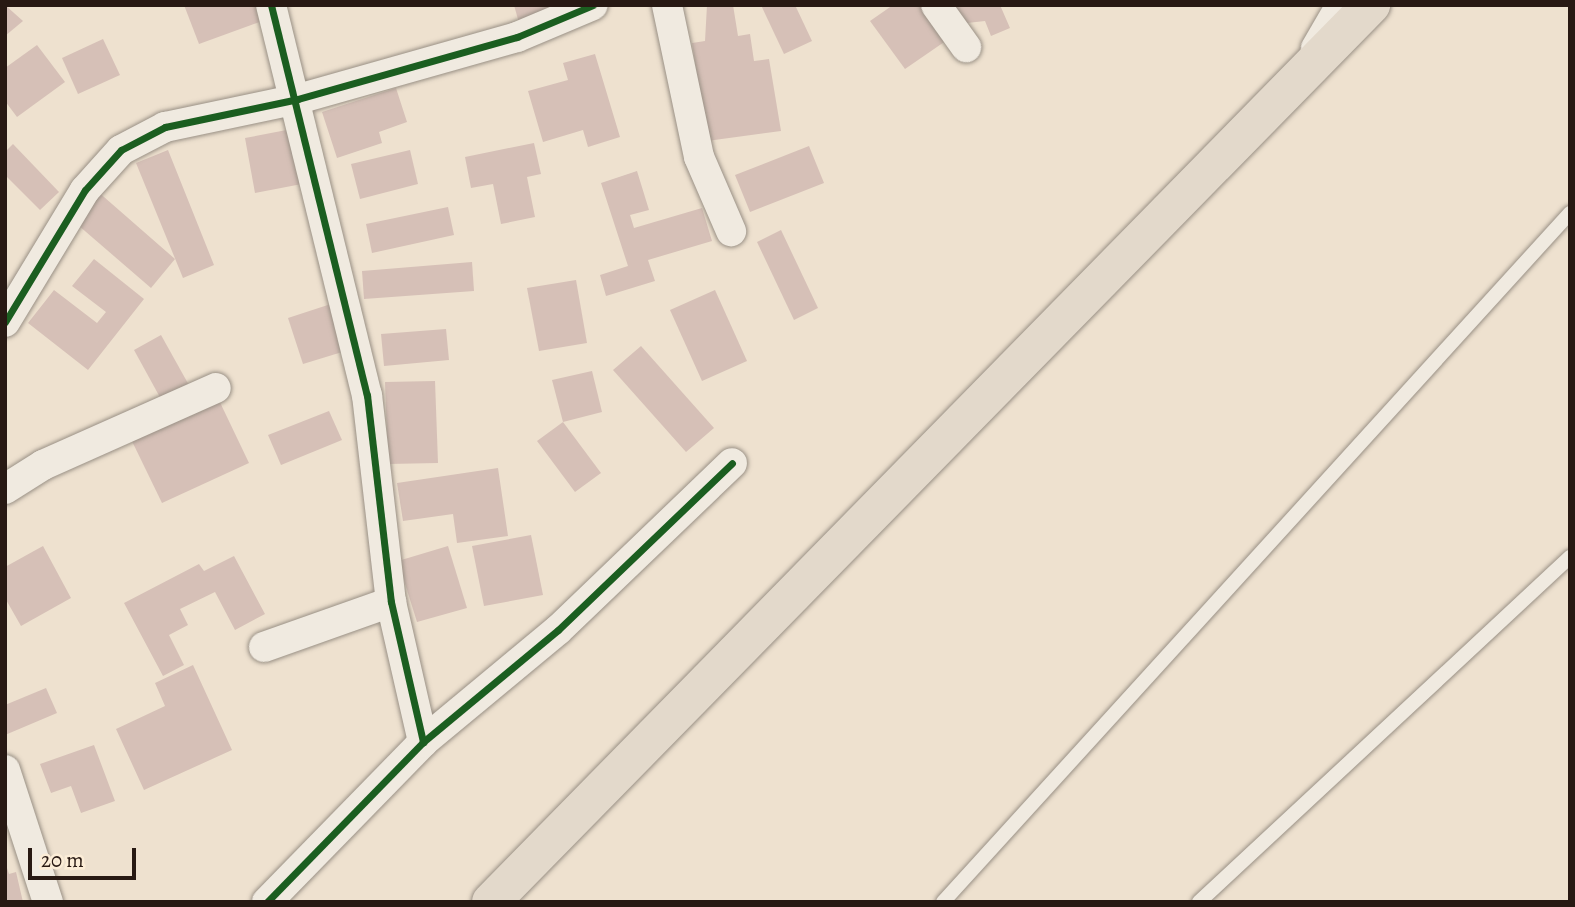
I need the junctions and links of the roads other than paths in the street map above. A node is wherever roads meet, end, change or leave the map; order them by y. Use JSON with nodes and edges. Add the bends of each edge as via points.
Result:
{"nodes":[{"id":1,"x":271,"y":5,"type":"edge"},
{"id":2,"x":593,"y":5,"type":"edge"},
{"id":3,"x":667,"y":5,"type":"edge"},
{"id":4,"x":936,"y":5,"type":"edge"},
{"id":5,"x":1340,"y":5,"type":"edge"},
{"id":6,"x":1371,"y":5,"type":"edge"},
{"id":7,"x":966,"y":47,"type":"dead end"},
{"id":8,"x":1297,"y":82,"type":"junction"},
{"id":9,"x":298,"y":99,"type":"junction"},
{"id":10,"x":1570,"y":213,"type":"edge"},
{"id":11,"x":731,"y":231,"type":"dead end"},
{"id":12,"x":5,"y":322,"type":"edge"},
{"id":13,"x":216,"y":387,"type":"dead end"},
{"id":14,"x":732,"y":463,"type":"dead end"},
{"id":15,"x":5,"y":488,"type":"edge"},
{"id":16,"x":1570,"y":557,"type":"edge"},
{"id":17,"x":391,"y":602,"type":"junction"},
{"id":18,"x":264,"y":647,"type":"dead end"},
{"id":19,"x":423,"y":742,"type":"junction"},
{"id":20,"x":5,"y":770,"type":"edge"},
{"id":21,"x":48,"y":902,"type":"edge"},
{"id":22,"x":267,"y":902,"type":"edge"},
{"id":23,"x":491,"y":902,"type":"edge"},
{"id":24,"x":943,"y":902,"type":"edge"},
{"id":25,"x":1199,"y":902,"type":"edge"}],
"edges":[{"from":1,"to":9,"type":"street"},
{"from":2,"to":9,"type":"street","via":[[517,37]]},
{"from":3,"to":11,"type":"street","via":[[699,157]]},
{"from":4,"to":7,"type":"street"},
{"from":5,"to":8,"type":"street"},
{"from":6,"to":8,"type":"main road"},
{"from":8,"to":23,"type":"main road"},
{"from":9,"to":12,"type":"street","via":[[165,127],[121,150],[85,190]]},
{"from":9,"to":17,"type":"street","via":[[368,395]]},
{"from":10,"to":24,"type":"lane"},
{"from":13,"to":15,"type":"street","via":[[43,464]]},
{"from":14,"to":19,"type":"street","via":[[558,630]]},
{"from":16,"to":25,"type":"lane"},
{"from":17,"to":18,"type":"street"},
{"from":17,"to":19,"type":"street"},
{"from":19,"to":22,"type":"street"},
{"from":20,"to":21,"type":"street"}]}
